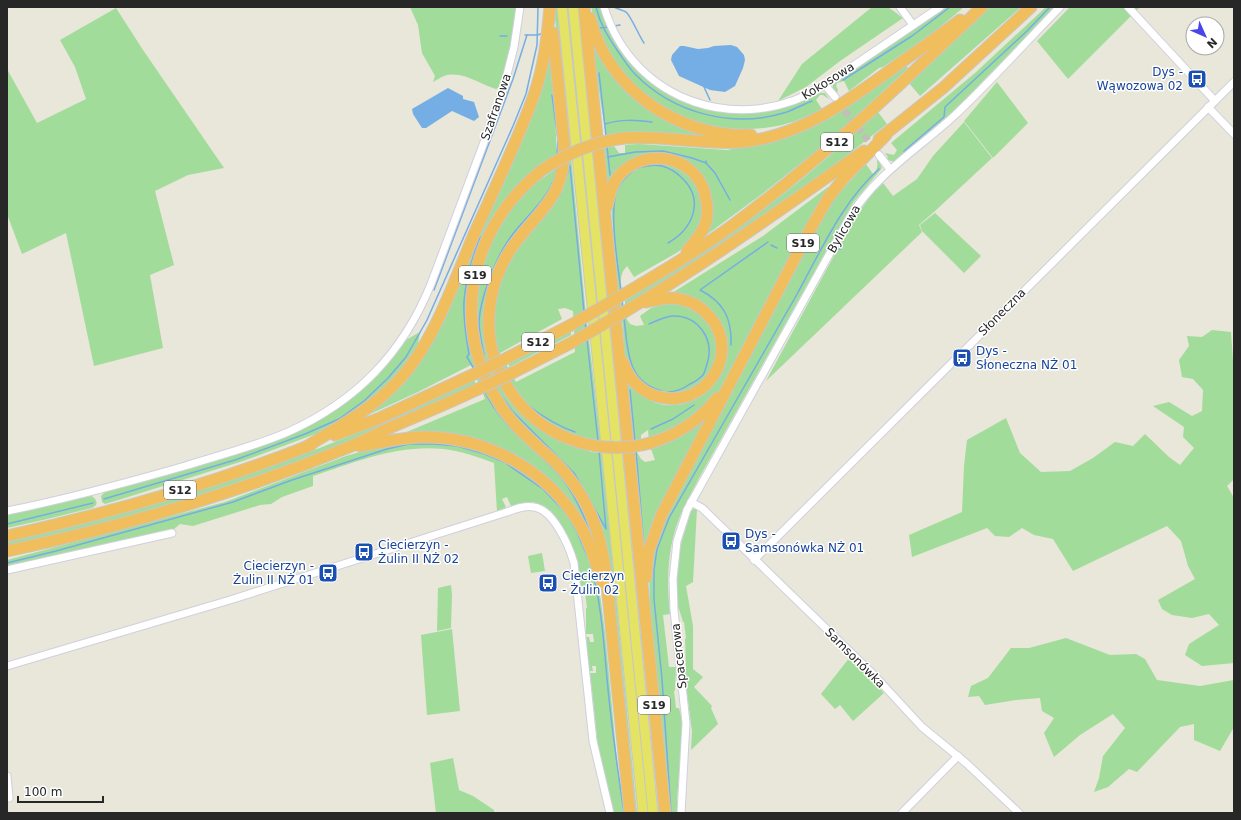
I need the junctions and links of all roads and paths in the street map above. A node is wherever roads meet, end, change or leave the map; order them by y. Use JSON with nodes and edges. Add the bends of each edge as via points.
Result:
{"nodes":[{"id":1,"x":520,"y":7,"type":"edge"},
{"id":2,"x":550,"y":7,"type":"edge"},
{"id":3,"x":562,"y":7,"type":"edge"},
{"id":4,"x":573,"y":7,"type":"edge"},
{"id":5,"x":586,"y":7,"type":"edge"},
{"id":6,"x":604,"y":7,"type":"edge"},
{"id":7,"x":900,"y":7,"type":"edge"},
{"id":8,"x":940,"y":7,"type":"edge"},
{"id":9,"x":977,"y":7,"type":"edge"},
{"id":10,"x":982,"y":7,"type":"edge"},
{"id":11,"x":1031,"y":7,"type":"edge"},
{"id":12,"x":1060,"y":7,"type":"edge"},
{"id":13,"x":1128,"y":7,"type":"edge"},
{"id":14,"x":913,"y":25,"type":"junction"},
{"id":15,"x":1234,"y":82,"type":"edge"},
{"id":16,"x":825,"y":85,"type":"junction"},
{"id":17,"x":834,"y":97,"type":"tunnel mouth"},
{"id":18,"x":1215,"y":101,"type":"junction"},
{"id":19,"x":1208,"y":107,"type":"junction"},
{"id":20,"x":787,"y":132,"type":"junction"},
{"id":21,"x":1234,"y":134,"type":"edge"},
{"id":22,"x":886,"y":135,"type":"junction"},
{"id":23,"x":880,"y":155,"type":"tunnel mouth"},
{"id":24,"x":890,"y":169,"type":"junction"},
{"id":25,"x":605,"y":221,"type":"junction"},
{"id":26,"x":679,"y":260,"type":"junction"},
{"id":27,"x":639,"y":304,"type":"junction"},
{"id":28,"x":618,"y":347,"type":"junction"},
{"id":29,"x":740,"y":364,"type":"junction"},
{"id":30,"x":306,"y":447,"type":"junction"},
{"id":31,"x":350,"y":447,"type":"junction"},
{"id":32,"x":691,"y":502,"type":"junction"},
{"id":33,"x":7,"y":511,"type":"edge"},
{"id":34,"x":172,"y":533,"type":"dead end"},
{"id":35,"x":7,"y":536,"type":"edge"},
{"id":36,"x":7,"y":551,"type":"edge"},
{"id":37,"x":754,"y":560,"type":"junction"},
{"id":38,"x":7,"y":570,"type":"edge"},
{"id":39,"x":609,"y":604,"type":"junction"},
{"id":40,"x":645,"y":614,"type":"junction"},
{"id":41,"x":7,"y":666,"type":"edge"},
{"id":42,"x":958,"y":756,"type":"junction"},
{"id":43,"x":7,"y":776,"type":"edge"},
{"id":44,"x":10,"y":798,"type":"dead end"},
{"id":45,"x":610,"y":813,"type":"edge"},
{"id":46,"x":630,"y":813,"type":"edge"},
{"id":47,"x":643,"y":813,"type":"edge"},
{"id":48,"x":653,"y":813,"type":"edge"},
{"id":49,"x":665,"y":813,"type":"edge"},
{"id":50,"x":681,"y":813,"type":"edge"},
{"id":51,"x":902,"y":813,"type":"edge"},
{"id":52,"x":1019,"y":813,"type":"edge"}],
"edges":[{"from":1,"to":33,"type":"street","name":"Szafranowa","via":[[506,82],[427,294],[411,326],[380,367],[335,406],[287,432],[244,448],[103,489]]},
{"from":2,"to":29,"type":"highway","bridge":true,"via":[[564,159],[562,173],[550,201],[514,245],[494,285],[490,302],[489,331],[492,351],[507,388],[529,415],[563,436],[582,443],[615,448],[633,447],[678,432],[703,414]]},
{"from":2,"to":30,"type":"highway","via":[[546,52],[533,98],[426,342],[408,369],[377,402]]},
{"from":3,"to":47,"type":"main road"},
{"from":4,"to":48,"type":"main road"},
{"from":5,"to":20,"type":"highway","via":[[598,40],[612,66],[634,92],[660,111],[679,121],[717,132],[748,135]]},
{"from":5,"to":25,"type":"highway"},
{"from":6,"to":16,"type":"street","name":"Kokosowa","via":[[618,40],[639,67],[665,88],[694,102],[726,109],[764,109],[797,100]]},
{"from":7,"to":14,"type":"street"},
{"from":8,"to":14,"type":"street","name":"Kokosowa"},
{"from":9,"to":20,"type":"highway","via":[[833,110]]},
{"from":10,"to":26,"type":"highway","number":"S12","via":[[810,165],[732,225]]},
{"from":11,"to":22,"type":"highway","number":"S12","via":[[943,88]]},
{"from":12,"to":24,"type":"street","name":"Bylicowa","via":[[957,113]]},
{"from":13,"to":18,"type":"street"},
{"from":14,"to":16,"type":"street","name":"Kokosowa"},
{"from":15,"to":18,"type":"street","name":"Słoneczna"},
{"from":16,"to":17,"type":"street"},
{"from":18,"to":19,"type":"street","name":"Słoneczna"},
{"from":19,"to":21,"type":"street"},
{"from":19,"to":37,"type":"street","name":"Słoneczna"},
{"from":20,"to":39,"type":"highway","number":"S19","bridge":true,"via":[[769,138],[737,142],[624,138],[582,148],[562,157],[526,184],[507,205],[486,240],[474,281],[472,304],[473,331],[481,366],[499,404],[569,478],[589,509],[603,549]]},
{"from":22,"to":27,"type":"highway","number":"S12","via":[[756,228]]},
{"from":22,"to":29,"type":"highway","number":"S19","via":[[828,198]]},
{"from":23,"to":24,"type":"street"},
{"from":24,"to":32,"type":"street","name":"Bylicowa","via":[[867,192],[850,216]]},
{"from":25,"to":26,"type":"highway","via":[[611,189],[616,179],[629,167],[654,158],[669,159],[685,166],[702,185],[706,195],[707,212],[700,234]]},
{"from":25,"to":28,"type":"highway"},
{"from":26,"to":30,"type":"highway","number":"S12","bridge":true,"via":[[626,293],[505,359],[380,418]]},
{"from":27,"to":28,"type":"highway","via":[[673,298],[688,301],[702,309],[714,321],[722,344],[716,371],[706,385],[695,393],[679,398],[662,398],[647,392],[634,382],[626,370]]},
{"from":27,"to":31,"type":"highway","number":"S12","bridge":true,"via":[[512,373]]},
{"from":28,"to":40,"type":"highway"},
{"from":29,"to":40,"type":"highway","number":"S19","via":[[661,516],[648,553]]},
{"from":30,"to":35,"type":"highway","number":"S12","via":[[142,502]]},
{"from":31,"to":36,"type":"highway","number":"S12","via":[[165,511],[65,539]]},
{"from":31,"to":39,"type":"highway","via":[[404,438],[438,437],[496,451],[527,468],[559,496],[577,521],[593,555]]},
{"from":32,"to":37,"type":"street","name":"Samsonówka","via":[[702,508]]},
{"from":32,"to":50,"type":"street","name":"Spacerowa","via":[[677,541],[673,579],[686,723]]},
{"from":34,"to":38,"type":"street"},
{"from":37,"to":42,"type":"street","name":"Samsonówka","via":[[874,676],[922,727]]},
{"from":39,"to":46,"type":"highway","number":"S19"},
{"from":40,"to":49,"type":"highway","number":"S19"},
{"from":41,"to":45,"type":"street","via":[[230,600],[507,512],[536,507],[546,512],[558,527],[574,563],[593,741]]},
{"from":42,"to":51,"type":"street"},
{"from":42,"to":52,"type":"street","name":"Samsonówka"},
{"from":43,"to":44,"type":"street"}]}
